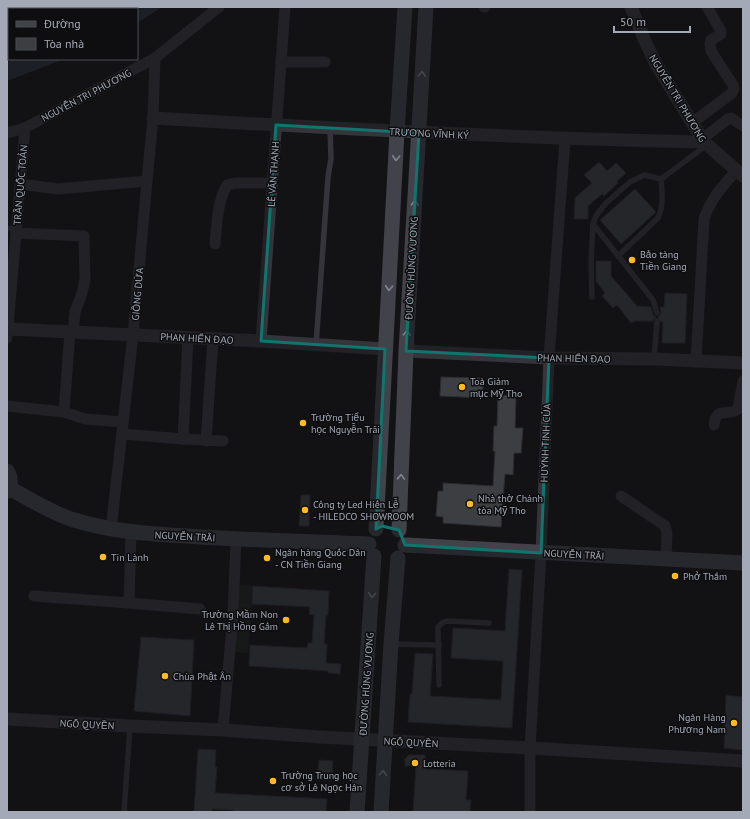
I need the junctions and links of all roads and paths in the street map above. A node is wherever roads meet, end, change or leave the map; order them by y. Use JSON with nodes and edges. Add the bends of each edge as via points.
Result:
{"nodes":[{"id":1,"x":219,"y":7,"type":"edge"},
{"id":2,"x":285,"y":7,"type":"edge"},
{"id":3,"x":405,"y":7,"type":"edge"},
{"id":4,"x":426,"y":7,"type":"edge"},
{"id":5,"x":631,"y":7,"type":"edge"},
{"id":6,"x":708,"y":7,"type":"edge"},
{"id":7,"x":155,"y":58,"type":"junction"},
{"id":8,"x":281,"y":62,"type":"junction"},
{"id":9,"x":325,"y":62,"type":"dead end"},
{"id":10,"x":153,"y":118,"type":"junction"},
{"id":11,"x":692,"y":123,"type":"junction"},
{"id":12,"x":276,"y":125,"type":"junction"},
{"id":13,"x":743,"y":126,"type":"edge"},
{"id":14,"x":25,"y":128,"type":"junction"},
{"id":15,"x":330,"y":128,"type":"junction"},
{"id":16,"x":397,"y":132,"type":"junction"},
{"id":17,"x":7,"y":133,"type":"edge"},
{"id":18,"x":419,"y":133,"type":"junction"},
{"id":19,"x":565,"y":139,"type":"junction"},
{"id":20,"x":705,"y":142,"type":"junction"},
{"id":21,"x":740,"y":173,"type":"edge"},
{"id":22,"x":661,"y":179,"type":"junction"},
{"id":23,"x":147,"y":181,"type":"junction"},
{"id":24,"x":272,"y":183,"type":"junction"},
{"id":25,"x":20,"y":184,"type":"junction"},
{"id":26,"x":593,"y":224,"type":"junction"},
{"id":27,"x":13,"y":230,"type":"edge"},
{"id":28,"x":215,"y":244,"type":"dead end"},
{"id":29,"x":618,"y":256,"type":"junction"},
{"id":30,"x":592,"y":297,"type":"dead end"},
{"id":31,"x":657,"y":313,"type":"dead end"},
{"id":32,"x":657,"y":321,"type":"dead end"},
{"id":33,"x":72,"y":332,"type":"junction"},
{"id":34,"x":7,"y":334,"type":"edge"},
{"id":35,"x":133,"y":334,"type":"junction"},
{"id":36,"x":188,"y":338,"type":"junction"},
{"id":37,"x":213,"y":339,"type":"junction"},
{"id":38,"x":261,"y":341,"type":"junction"},
{"id":39,"x":316,"y":345,"type":"junction"},
{"id":40,"x":385,"y":349,"type":"junction"},
{"id":41,"x":406,"y":351,"type":"junction"},
{"id":42,"x":549,"y":358,"type":"junction"},
{"id":43,"x":654,"y":359,"type":"junction"},
{"id":44,"x":696,"y":362,"type":"junction"},
{"id":45,"x":743,"y":364,"type":"edge"},
{"id":46,"x":743,"y":381,"type":"edge"},
{"id":47,"x":7,"y":406,"type":"edge"},
{"id":48,"x":64,"y":412,"type":"junction"},
{"id":49,"x":123,"y":422,"type":"junction"},
{"id":50,"x":714,"y":425,"type":"dead end"},
{"id":51,"x":122,"y":434,"type":"junction"},
{"id":52,"x":183,"y":439,"type":"junction"},
{"id":53,"x":206,"y":441,"type":"junction"},
{"id":54,"x":222,"y":441,"type":"dead end"},
{"id":55,"x":7,"y":471,"type":"edge"},
{"id":56,"x":8,"y":489,"type":"edge"},
{"id":57,"x":621,"y":496,"type":"dead end"},
{"id":58,"x":111,"y":529,"type":"junction"},
{"id":59,"x":376,"y":529,"type":"junction"},
{"id":60,"x":399,"y":530,"type":"junction"},
{"id":61,"x":131,"y":533,"type":"junction"},
{"id":62,"x":236,"y":539,"type":"junction"},
{"id":63,"x":372,"y":550,"type":"junction"},
{"id":64,"x":402,"y":551,"type":"junction"},
{"id":65,"x":541,"y":553,"type":"junction"},
{"id":66,"x":666,"y":558,"type":"junction"},
{"id":67,"x":743,"y":563,"type":"edge"},
{"id":68,"x":34,"y":596,"type":"dead end"},
{"id":69,"x":129,"y":603,"type":"junction"},
{"id":70,"x":200,"y":609,"type":"dead end"},
{"id":71,"x":489,"y":623,"type":"dead end"},
{"id":72,"x":391,"y":644,"type":"junction"},
{"id":73,"x":439,"y":645,"type":"junction"},
{"id":74,"x":440,"y":685,"type":"dead end"},
{"id":75,"x":7,"y":719,"type":"edge"},
{"id":76,"x":130,"y":726,"type":"junction"},
{"id":77,"x":223,"y":730,"type":"junction"},
{"id":78,"x":362,"y":740,"type":"junction"},
{"id":79,"x":385,"y":741,"type":"junction"},
{"id":80,"x":530,"y":748,"type":"junction"},
{"id":81,"x":743,"y":761,"type":"edge"},
{"id":82,"x":124,"y":812,"type":"edge"},
{"id":83,"x":358,"y":812,"type":"edge"},
{"id":84,"x":381,"y":812,"type":"edge"},
{"id":85,"x":530,"y":812,"type":"edge"}],
"edges":[{"from":1,"to":7,"type":"street","name":"NGUYỄN TRI PHƯƠNG"},
{"from":2,"to":8,"type":"street","name":"LÊ VĂN THẠNH"},
{"from":3,"to":16,"type":"main road"},
{"from":18,"to":4,"type":"main road","name":"ĐƯỜNG HÙNG VƯƠNG","one_way":true},
{"from":5,"to":11,"type":"street","name":"NGUYỄN TRI PHƯƠNG","via":[[656,64]]},
{"from":6,"to":11,"type":"street","via":[[721,32],[711,40],[710,48],[734,89]]},
{"from":7,"to":10,"type":"street","name":"GIỒNG DỨA"},
{"from":7,"to":14,"type":"street","name":"NGUYỄN TRI PHƯƠNG"},
{"from":8,"to":9,"type":"street"},
{"from":8,"to":12,"type":"street","name":"LÊ VĂN THẠNH"},
{"from":10,"to":12,"type":"street","name":"TRƯƠNG VĨNH KÝ"},
{"from":10,"to":23,"type":"street","name":"GIỒNG DỨA"},
{"from":11,"to":20,"type":"street","name":"NGUYỄN TRI PHƯƠNG"},
{"from":12,"to":15,"type":"street","name":"TRƯƠNG VĨNH KÝ"},
{"from":12,"to":24,"type":"street","name":"LÊ VĂN THẠNH"},
{"from":13,"to":20,"type":"street","via":[[734,119],[728,119]]},
{"from":14,"to":17,"type":"street","name":"NGUYỄN TRI PHƯƠNG"},
{"from":14,"to":25,"type":"street","name":"TRẦN QUỐC TOẢN"},
{"from":15,"to":16,"type":"street","name":"TRƯƠNG VĨNH KÝ"},
{"from":15,"to":39,"type":"lane","via":[[331,158]]},
{"from":16,"to":18,"type":"street","name":"TRƯƠNG VĨNH KÝ"},
{"from":16,"to":40,"type":"main road","one_way":true},
{"from":18,"to":19,"type":"street","name":"TRƯƠNG VĨNH KÝ"},
{"from":41,"to":18,"type":"main road","name":"ĐƯỜNG HÙNG VƯƠNG","one_way":true},
{"from":19,"to":20,"type":"street","name":"TRƯƠNG VĨNH KÝ"},
{"from":19,"to":42,"type":"street","name":"HUỲNH TỊNH CỦA"},
{"from":20,"to":21,"type":"street","name":"NGUYỄN TRI PHƯƠNG"},
{"from":20,"to":22,"type":"lane"},
{"from":21,"to":44,"type":"street","via":[[716,194],[708,205],[704,218]]},
{"from":22,"to":26,"type":"lane","via":[[644,175],[630,182],[604,204]]},
{"from":22,"to":29,"type":"lane","via":[[662,203],[658,218]]},
{"from":23,"to":25,"type":"street","via":[[62,188]]},
{"from":23,"to":35,"type":"street","name":"GIỒNG DỨA"},
{"from":24,"to":28,"type":"street","via":[[226,185],[220,206]]},
{"from":24,"to":38,"type":"street","name":"LÊ VĂN THẠNH"},
{"from":25,"to":27,"type":"street","name":"TRẦN QUỐC TOẢN"},
{"from":26,"to":29,"type":"lane"},
{"from":26,"to":30,"type":"lane"},
{"from":27,"to":33,"type":"street","via":[[84,236],[85,280]]},
{"from":27,"to":34,"type":"street","name":"TRẦN QUỐC TOẢN"},
{"from":29,"to":31,"type":"lane","via":[[653,300]]},
{"from":32,"to":43,"type":"lane"},
{"from":33,"to":34,"type":"street","name":"PHAN HIỂN ĐẠO"},
{"from":33,"to":35,"type":"street","name":"PHAN HIỂN ĐẠO"},
{"from":33,"to":48,"type":"street"},
{"from":35,"to":36,"type":"street","name":"PHAN HIỂN ĐẠO"},
{"from":35,"to":49,"type":"street","name":"GIỒNG DỨA"},
{"from":36,"to":37,"type":"street","name":"PHAN HIỂN ĐẠO"},
{"from":36,"to":52,"type":"street"},
{"from":37,"to":38,"type":"street","name":"PHAN HIỂN ĐẠO"},
{"from":37,"to":53,"type":"street"},
{"from":38,"to":39,"type":"street","name":"PHAN HIỂN ĐẠO"},
{"from":39,"to":40,"type":"street","name":"PHAN HIỂN ĐẠO"},
{"from":40,"to":59,"type":"main road"},
{"from":41,"to":42,"type":"street","name":"PHAN HIỂN ĐẠO"},
{"from":60,"to":41,"type":"main road","name":"ĐƯỜNG HÙNG VƯƠNG","one_way":true},
{"from":42,"to":43,"type":"street","name":"PHAN HIỂN ĐẠO"},
{"from":42,"to":65,"type":"street","name":"HUỲNH TỊNH CỦA"},
{"from":43,"to":44,"type":"street","name":"PHAN HIỂN ĐẠO"},
{"from":44,"to":45,"type":"street","name":"PHAN HIỂN ĐẠO"},
{"from":46,"to":50,"type":"street","via":[[738,409],[731,413],[717,414]]},
{"from":47,"to":48,"type":"street"},
{"from":48,"to":49,"type":"street","via":[[81,418]]},
{"from":49,"to":51,"type":"street","name":"GIỒNG DỨA"},
{"from":51,"to":52,"type":"street"},
{"from":51,"to":58,"type":"street","name":"GIỒNG DỨA"},
{"from":52,"to":53,"type":"street"},
{"from":53,"to":54,"type":"street"},
{"from":55,"to":56,"type":"main road","via":[[10,477]]},
{"from":56,"to":58,"type":"main road","name":"NGUYỄN TRÃI","via":[[59,514]]},
{"from":57,"to":66,"type":"street","via":[[665,526]]},
{"from":58,"to":61,"type":"main road","name":"NGUYỄN TRÃI"},
{"from":59,"to":60,"type":"main road","via":[[388,526]]},
{"from":59,"to":63,"type":"main road","via":[[372,534]]},
{"from":60,"to":64,"type":"main road","via":[[403,534]]},
{"from":61,"to":62,"type":"main road","name":"NGUYỄN TRÃI"},
{"from":61,"to":69,"type":"street"},
{"from":62,"to":63,"type":"main road","name":"NGUYỄN TRÃI"},
{"from":62,"to":77,"type":"street","via":[[233,614]]},
{"from":63,"to":64,"type":"main road","name":"NGUYỄN TRÃI","via":[[379,560],[386,562],[393,561]]},
{"from":63,"to":78,"type":"main road","name":"ĐƯỜNG HÙNG VƯƠNG","one_way":true},
{"from":64,"to":65,"type":"main road","name":"NGUYỄN TRÃI"},
{"from":64,"to":72,"type":"main road"},
{"from":65,"to":66,"type":"main road","name":"NGUYỄN TRÃI"},
{"from":65,"to":80,"type":"street","name":"HUỲNH TỊNH CỦA"},
{"from":66,"to":67,"type":"main road","name":"NGUYỄN TRÃI"},
{"from":68,"to":69,"type":"street"},
{"from":69,"to":70,"type":"street"},
{"from":71,"to":73,"type":"lane","via":[[442,623],[438,627]]},
{"from":72,"to":73,"type":"lane"},
{"from":72,"to":79,"type":"main road"},
{"from":73,"to":74,"type":"lane"},
{"from":75,"to":76,"type":"street","name":"NGÔ QUYỀN"},
{"from":76,"to":77,"type":"street","name":"NGÔ QUYỀN"},
{"from":76,"to":82,"type":"lane"},
{"from":77,"to":78,"type":"street","name":"NGÔ QUYỀN"},
{"from":78,"to":79,"type":"street","name":"NGÔ QUYỀN"},
{"from":78,"to":83,"type":"main road","name":"ĐƯỜNG HÙNG VƯƠNG"},
{"from":79,"to":80,"type":"street","name":"NGÔ QUYỀN"},
{"from":84,"to":79,"type":"main road","one_way":true},
{"from":80,"to":81,"type":"street","name":"NGÔ QUYỀN"},
{"from":80,"to":85,"type":"street","name":"HUỲNH TỊNH CỦA"}]}
